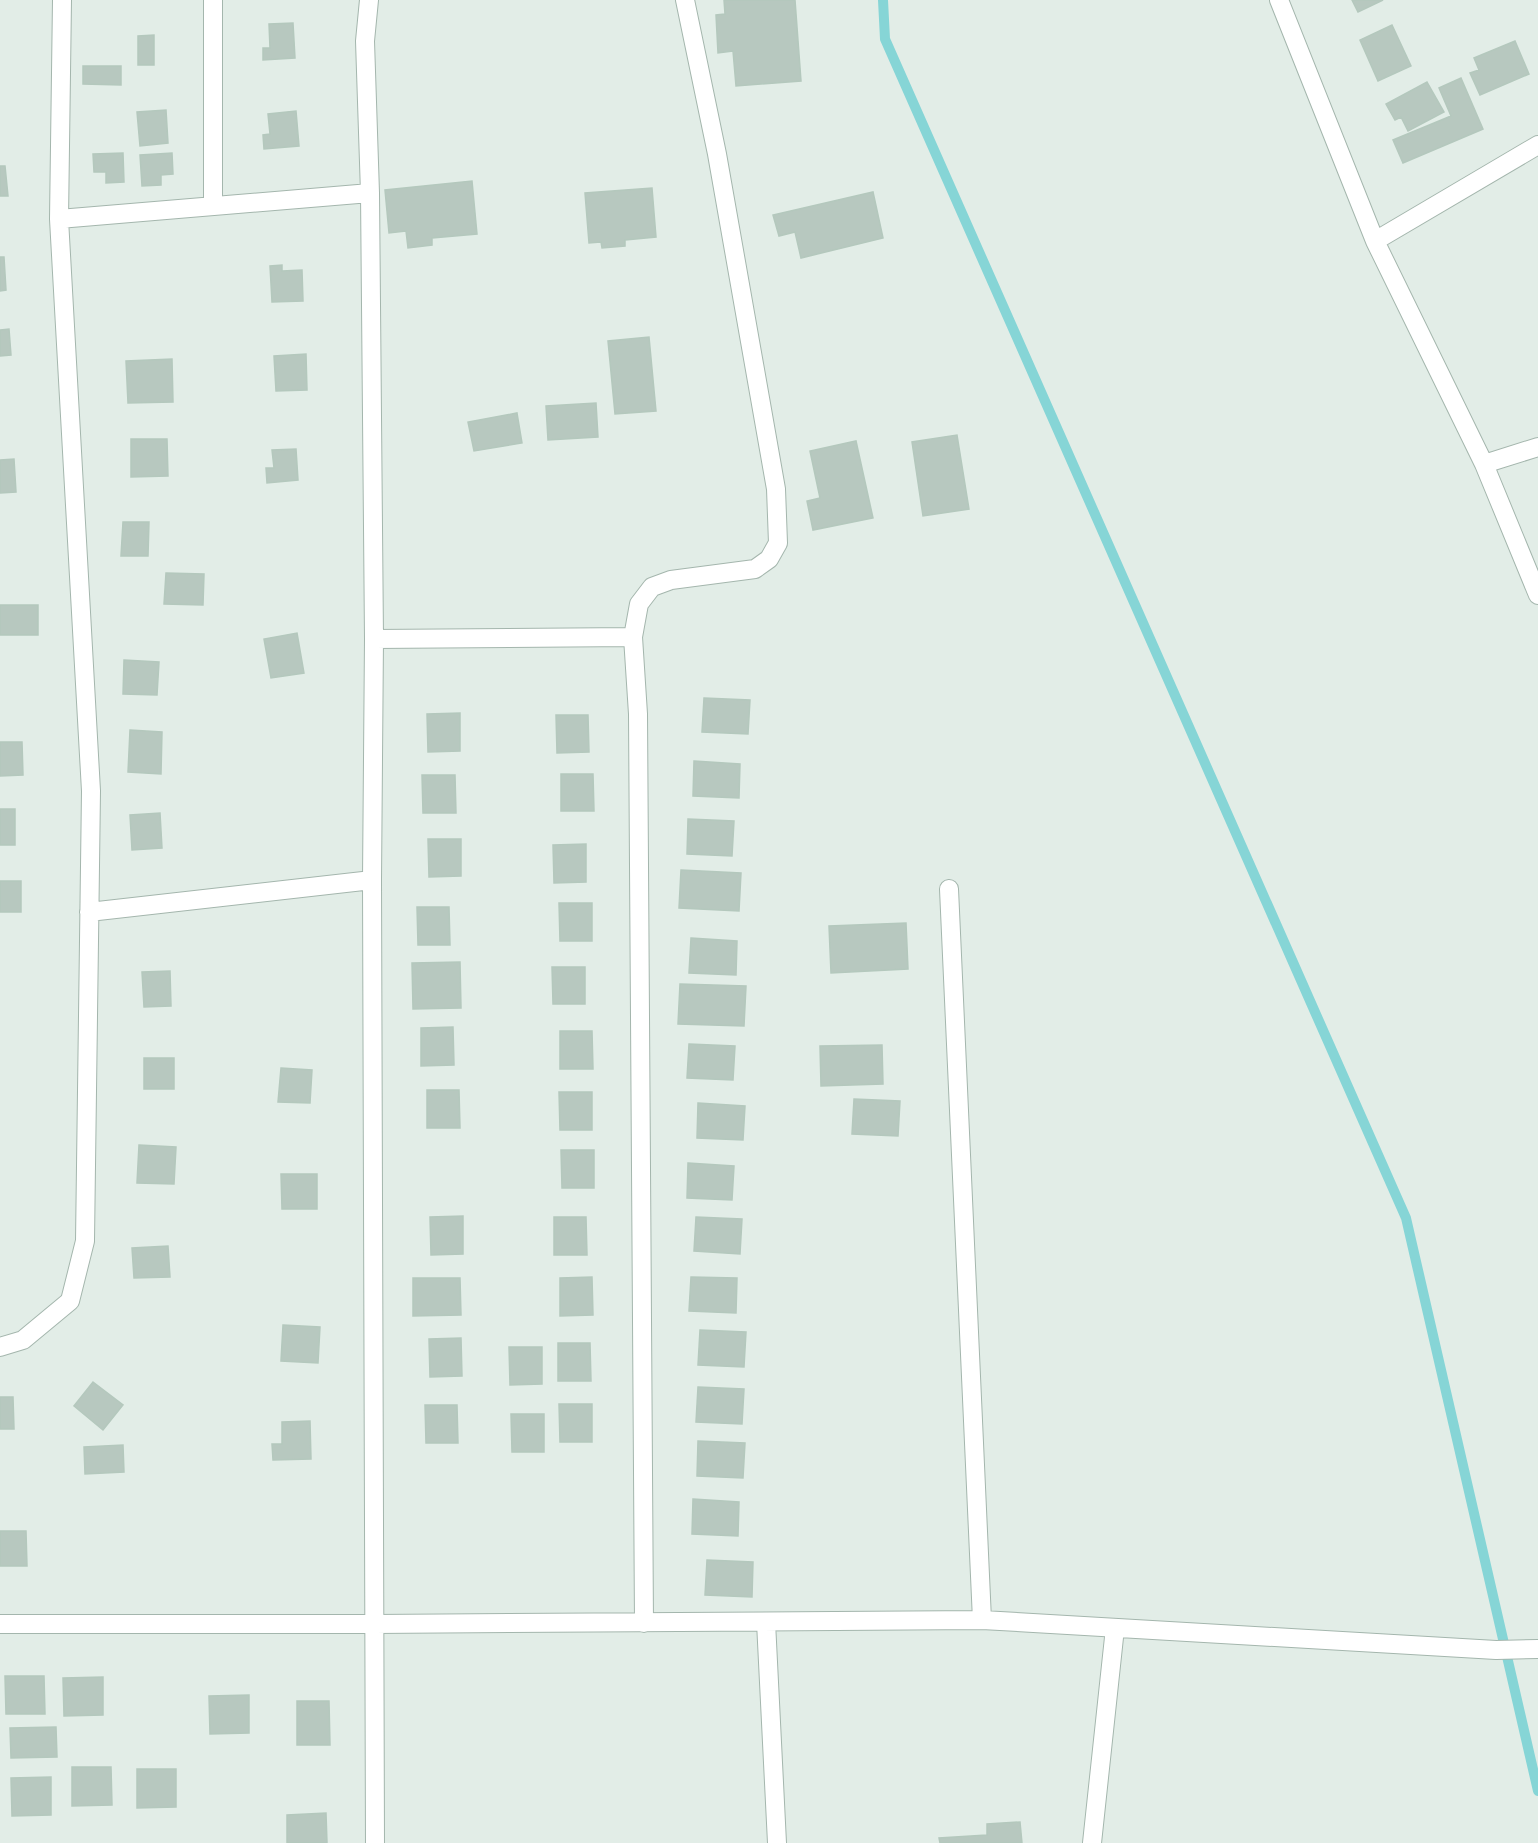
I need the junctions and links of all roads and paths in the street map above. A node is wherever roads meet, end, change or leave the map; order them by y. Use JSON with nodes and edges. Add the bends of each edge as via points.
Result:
{"nodes":[{"id":1,"x":62,"y":0,"type":"edge"},
{"id":2,"x":213,"y":0,"type":"edge"},
{"id":3,"x":369,"y":0,"type":"edge"},
{"id":4,"x":684,"y":0,"type":"edge"},
{"id":5,"x":1279,"y":0,"type":"edge"},
{"id":6,"x":1538,"y":145,"type":"edge"},
{"id":7,"x":369,"y":193,"type":"junction"},
{"id":8,"x":213,"y":206,"type":"junction"},
{"id":9,"x":59,"y":219,"type":"junction"},
{"id":10,"x":1375,"y":241,"type":"junction"},
{"id":11,"x":1538,"y":447,"type":"edge"},
{"id":12,"x":1484,"y":464,"type":"junction"},
{"id":13,"x":1538,"y":595,"type":"edge"},
{"id":14,"x":633,"y":637,"type":"junction"},
{"id":15,"x":374,"y":639,"type":"junction"},
{"id":16,"x":372,"y":880,"type":"junction"},
{"id":17,"x":949,"y":889,"type":"dead end"},
{"id":18,"x":89,"y":912,"type":"junction"},
{"id":19,"x":0,"y":1347,"type":"edge"},
{"id":20,"x":982,"y":1620,"type":"junction"},
{"id":21,"x":766,"y":1622,"type":"junction"},
{"id":22,"x":644,"y":1623,"type":"junction"},
{"id":23,"x":0,"y":1624,"type":"edge"},
{"id":24,"x":374,"y":1624,"type":"junction"},
{"id":25,"x":1115,"y":1628,"type":"junction"},
{"id":26,"x":1538,"y":1649,"type":"edge"},
{"id":27,"x":375,"y":1843,"type":"edge"},
{"id":28,"x":777,"y":1843,"type":"edge"},
{"id":29,"x":1092,"y":1843,"type":"edge"}],
"edges":[{"from":1,"to":9,"type":"street"},
{"from":2,"to":8,"type":"street"},
{"from":3,"to":7,"type":"street","via":[[365,41]]},
{"from":4,"to":14,"type":"street","via":[[717,154],[776,489],[778,543],[769,558],[754,569],[652,586],[639,604]]},
{"from":5,"to":10,"type":"street"},
{"from":6,"to":10,"type":"street"},
{"from":7,"to":8,"type":"street"},
{"from":7,"to":15,"type":"street"},
{"from":8,"to":9,"type":"street"},
{"from":9,"to":18,"type":"street","via":[[91,791]]},
{"from":10,"to":12,"type":"street"},
{"from":11,"to":12,"type":"street"},
{"from":12,"to":13,"type":"street"},
{"from":14,"to":15,"type":"street"},
{"from":14,"to":22,"type":"street","via":[[638,714]]},
{"from":15,"to":16,"type":"street"},
{"from":16,"to":18,"type":"street"},
{"from":16,"to":24,"type":"street"},
{"from":17,"to":20,"type":"street"},
{"from":18,"to":19,"type":"street","via":[[85,1242],[70,1301],[23,1341]]},
{"from":20,"to":21,"type":"street"},
{"from":20,"to":25,"type":"street"},
{"from":21,"to":22,"type":"street"},
{"from":21,"to":28,"type":"street"},
{"from":22,"to":24,"type":"street"},
{"from":23,"to":24,"type":"street"},
{"from":24,"to":27,"type":"street"},
{"from":25,"to":26,"type":"street","via":[[1496,1650]]},
{"from":25,"to":29,"type":"street"}]}
